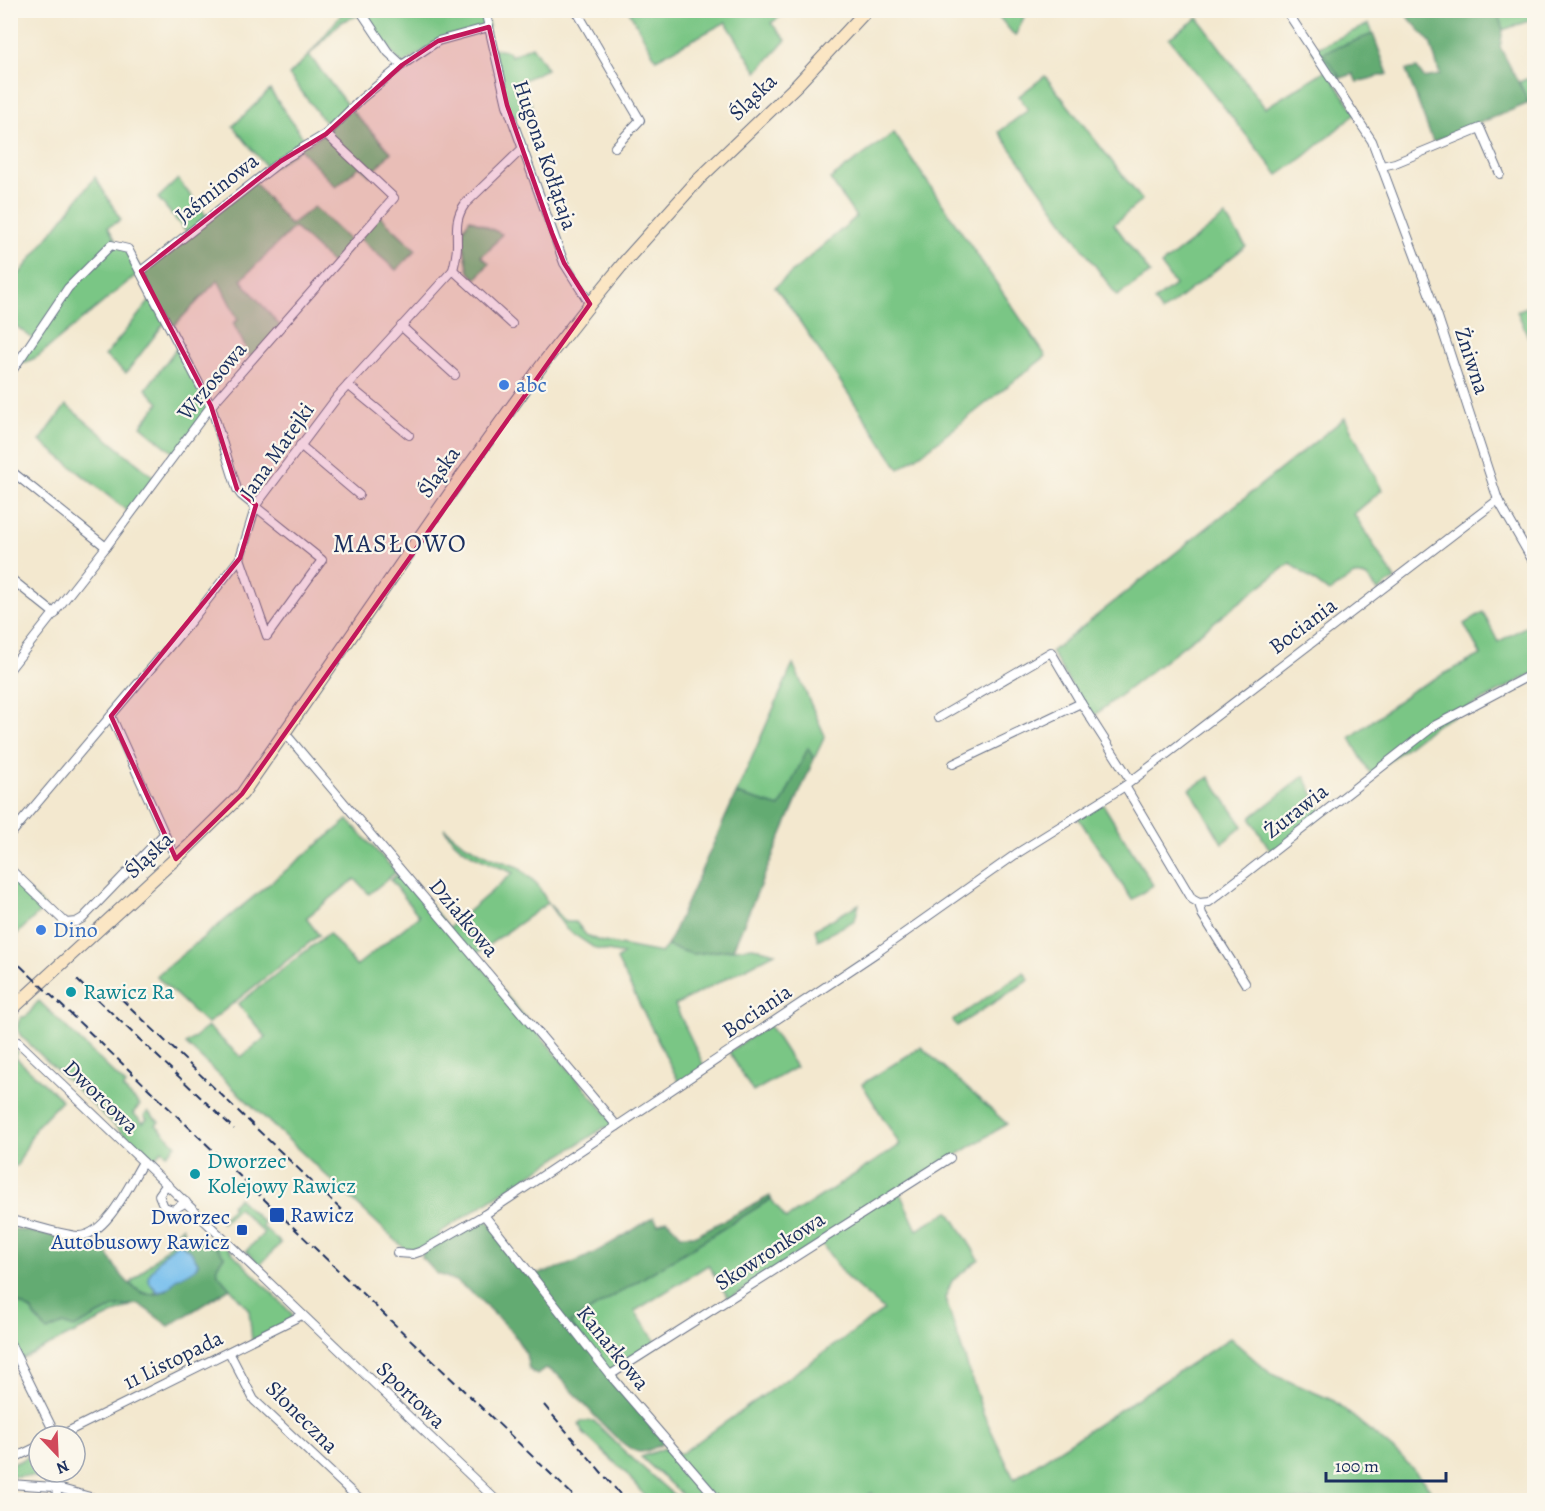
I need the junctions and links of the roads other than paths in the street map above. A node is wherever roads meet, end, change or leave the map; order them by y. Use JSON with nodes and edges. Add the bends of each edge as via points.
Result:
{"nodes":[{"id":1,"x":360,"y":10,"type":"edge"},
{"id":2,"x":485,"y":10,"type":"edge"},
{"id":3,"x":576,"y":10,"type":"edge"},
{"id":4,"x":867,"y":10,"type":"edge"},
{"id":5,"x":1286,"y":10,"type":"edge"},
{"id":6,"x":489,"y":27,"type":"junction"},
{"id":7,"x":402,"y":65,"type":"junction"},
{"id":8,"x":326,"y":134,"type":"junction"},
{"id":9,"x":615,"y":147,"type":"dead end"},
{"id":10,"x":523,"y":148,"type":"junction"},
{"id":11,"x":1382,"y":166,"type":"junction"},
{"id":12,"x":1500,"y":174,"type":"dead end"},
{"id":13,"x":453,"y":270,"type":"junction"},
{"id":14,"x":141,"y":271,"type":"junction"},
{"id":15,"x":590,"y":304,"type":"junction"},
{"id":16,"x":512,"y":324,"type":"dead end"},
{"id":17,"x":401,"y":326,"type":"junction"},
{"id":18,"x":10,"y":374,"type":"edge"},
{"id":19,"x":455,"y":375,"type":"dead end"},
{"id":20,"x":348,"y":385,"type":"junction"},
{"id":21,"x":211,"y":406,"type":"junction"},
{"id":22,"x":409,"y":435,"type":"dead end"},
{"id":23,"x":300,"y":445,"type":"junction"},
{"id":24,"x":10,"y":470,"type":"edge"},
{"id":25,"x":359,"y":495,"type":"dead end"},
{"id":26,"x":1498,"y":500,"type":"junction"},
{"id":27,"x":256,"y":505,"type":"junction"},
{"id":28,"x":106,"y":548,"type":"junction"},
{"id":29,"x":240,"y":558,"type":"junction"},
{"id":30,"x":1534,"y":563,"type":"edge"},
{"id":31,"x":10,"y":578,"type":"edge"},
{"id":32,"x":55,"y":614,"type":"junction"},
{"id":33,"x":10,"y":669,"type":"edge"},
{"id":34,"x":1534,"y":673,"type":"edge"},
{"id":35,"x":1081,"y":703,"type":"junction"},
{"id":36,"x":111,"y":716,"type":"junction"},
{"id":37,"x":938,"y":718,"type":"dead end"},
{"id":38,"x":285,"y":733,"type":"junction"},
{"id":39,"x":953,"y":764,"type":"dead end"},
{"id":40,"x":1128,"y":784,"type":"junction"},
{"id":41,"x":164,"y":834,"type":"junction"},
{"id":42,"x":10,"y":835,"type":"edge"},
{"id":43,"x":176,"y":859,"type":"junction"},
{"id":44,"x":10,"y":869,"type":"edge"},
{"id":45,"x":1199,"y":903,"type":"junction"},
{"id":46,"x":1245,"y":983,"type":"dead end"},
{"id":47,"x":10,"y":1011,"type":"edge"},
{"id":48,"x":10,"y":1038,"type":"edge"},
{"id":49,"x":618,"y":1126,"type":"junction"},
{"id":50,"x":950,"y":1158,"type":"dead end"},
{"id":51,"x":143,"y":1162,"type":"junction"},
{"id":52,"x":167,"y":1184,"type":"junction"},
{"id":53,"x":186,"y":1202,"type":"junction"},
{"id":54,"x":483,"y":1215,"type":"junction"},
{"id":55,"x":10,"y":1220,"type":"edge"},
{"id":56,"x":397,"y":1253,"type":"dead end"},
{"id":57,"x":302,"y":1315,"type":"junction"},
{"id":58,"x":10,"y":1343,"type":"edge"},
{"id":59,"x":229,"y":1352,"type":"junction"},
{"id":60,"x":610,"y":1375,"type":"junction"},
{"id":61,"x":52,"y":1424,"type":"edge"},
{"id":62,"x":82,"y":1424,"type":"edge"},
{"id":63,"x":27,"y":1452,"type":"edge"},
{"id":64,"x":10,"y":1460,"type":"edge"},
{"id":65,"x":10,"y":1484,"type":"edge"},
{"id":66,"x":54,"y":1484,"type":"edge"},
{"id":67,"x":54,"y":1487,"type":"junction"},
{"id":68,"x":490,"y":1498,"type":"edge"},
{"id":69,"x":58,"y":1500,"type":"edge"},
{"id":70,"x":101,"y":1500,"type":"edge"},
{"id":71,"x":360,"y":1500,"type":"edge"},
{"id":72,"x":717,"y":1500,"type":"edge"}],
"edges":[{"from":1,"to":7,"type":"street","via":[[382,45]]},
{"from":2,"to":6,"type":"street","name":"Hugona Kołłątaja"},
{"from":3,"to":9,"type":"street","via":[[640,120]]},
{"from":4,"to":15,"type":"street","name":"Śląska","via":[[817,65],[698,180]]},
{"from":5,"to":11,"type":"street","name":"Żniwna","via":[[1356,113]]},
{"from":6,"to":7,"type":"street","name":"Jaśminowa","via":[[438,41]]},
{"from":6,"to":10,"type":"street","name":"Hugona Kołłątaja","via":[[501,86]]},
{"from":7,"to":8,"type":"street","name":"Jaśminowa"},
{"from":8,"to":14,"type":"street","name":"Jaśminowa","via":[[281,161]]},
{"from":8,"to":21,"type":"street","name":"Wrzosowa","via":[[394,198]]},
{"from":10,"to":13,"type":"street","via":[[458,214]]},
{"from":10,"to":15,"type":"street","name":"Hugona Kołłątaja","via":[[564,263]]},
{"from":11,"to":12,"type":"street","via":[[1480,128]]},
{"from":11,"to":26,"type":"street","name":"Żniwna","via":[[1438,317]]},
{"from":13,"to":16,"type":"street"},
{"from":13,"to":17,"type":"street","name":"Jana Matejki"},
{"from":14,"to":18,"type":"street","via":[[128,249],[111,245],[68,288]]},
{"from":14,"to":21,"type":"street"},
{"from":15,"to":38,"type":"street","name":"Śląska","via":[[462,476]]},
{"from":17,"to":19,"type":"street"},
{"from":17,"to":20,"type":"street","name":"Jana Matejki"},
{"from":20,"to":22,"type":"street"},
{"from":20,"to":23,"type":"street","name":"Jana Matejki"},
{"from":21,"to":27,"type":"street","via":[[237,489]]},
{"from":21,"to":28,"type":"street","name":"Wrzosowa"},
{"from":23,"to":25,"type":"street"},
{"from":23,"to":27,"type":"street","name":"Jana Matejki"},
{"from":24,"to":28,"type":"street"},
{"from":26,"to":30,"type":"street","name":"Żniwna"},
{"from":26,"to":40,"type":"street","name":"Bociania"},
{"from":27,"to":29,"type":"street","name":"Jana Matejki"},
{"from":27,"to":29,"type":"street","via":[[322,560],[267,636]]},
{"from":28,"to":32,"type":"street","name":"Wrzosowa"},
{"from":29,"to":36,"type":"street","name":"Jana Matejki"},
{"from":31,"to":32,"type":"street"},
{"from":32,"to":33,"type":"street","name":"Wrzosowa"},
{"from":34,"to":45,"type":"street","name":"Żurawia","via":[[1434,726],[1209,902]]},
{"from":35,"to":37,"type":"street","via":[[1051,652]]},
{"from":35,"to":39,"type":"street"},
{"from":35,"to":40,"type":"street"},
{"from":36,"to":41,"type":"street"},
{"from":36,"to":42,"type":"street","name":"Jana Matejki"},
{"from":38,"to":43,"type":"street","name":"Śląska","via":[[242,794]]},
{"from":38,"to":49,"type":"street","name":"Działkowa"},
{"from":40,"to":45,"type":"street","via":[[1192,899]]},
{"from":40,"to":49,"type":"street","name":"Bociania","via":[[1016,854]]},
{"from":41,"to":43,"type":"street"},
{"from":41,"to":44,"type":"street","name":"Śląska","via":[[83,918],[70,924]]},
{"from":43,"to":47,"type":"street","name":"Śląska"},
{"from":45,"to":46,"type":"street"},
{"from":48,"to":51,"type":"street","name":"Dworcowa"},
{"from":49,"to":54,"type":"street","name":"Bociania"},
{"from":50,"to":60,"type":"street","name":"Skowronkowa"},
{"from":51,"to":52,"type":"street","name":"Dworcowa"},
{"from":51,"to":55,"type":"street","via":[[93,1233],[79,1236]]},
{"from":52,"to":53,"type":"street","name":"Dworcowa"},
{"from":52,"to":53,"type":"street","via":[[159,1195],[164,1207],[173,1210]]},
{"from":53,"to":57,"type":"street","name":"Dworcowa"},
{"from":54,"to":56,"type":"street","name":"Bociania","via":[[422,1251]]},
{"from":54,"to":60,"type":"street","name":"Kanarkowa"},
{"from":57,"to":59,"type":"street","name":"11 Listopada"},
{"from":57,"to":68,"type":"street","name":"Sportowa"},
{"from":58,"to":61,"type":"street"},
{"from":59,"to":62,"type":"street","name":"11 Listopada"},
{"from":59,"to":71,"type":"street","name":"Słoneczna","via":[[254,1400]]},
{"from":60,"to":72,"type":"street","name":"Kanarkowa"},
{"from":63,"to":64,"type":"street"},
{"from":65,"to":67,"type":"street"},
{"from":66,"to":67,"type":"street"},
{"from":67,"to":69,"type":"street"},
{"from":67,"to":70,"type":"street"}]}
